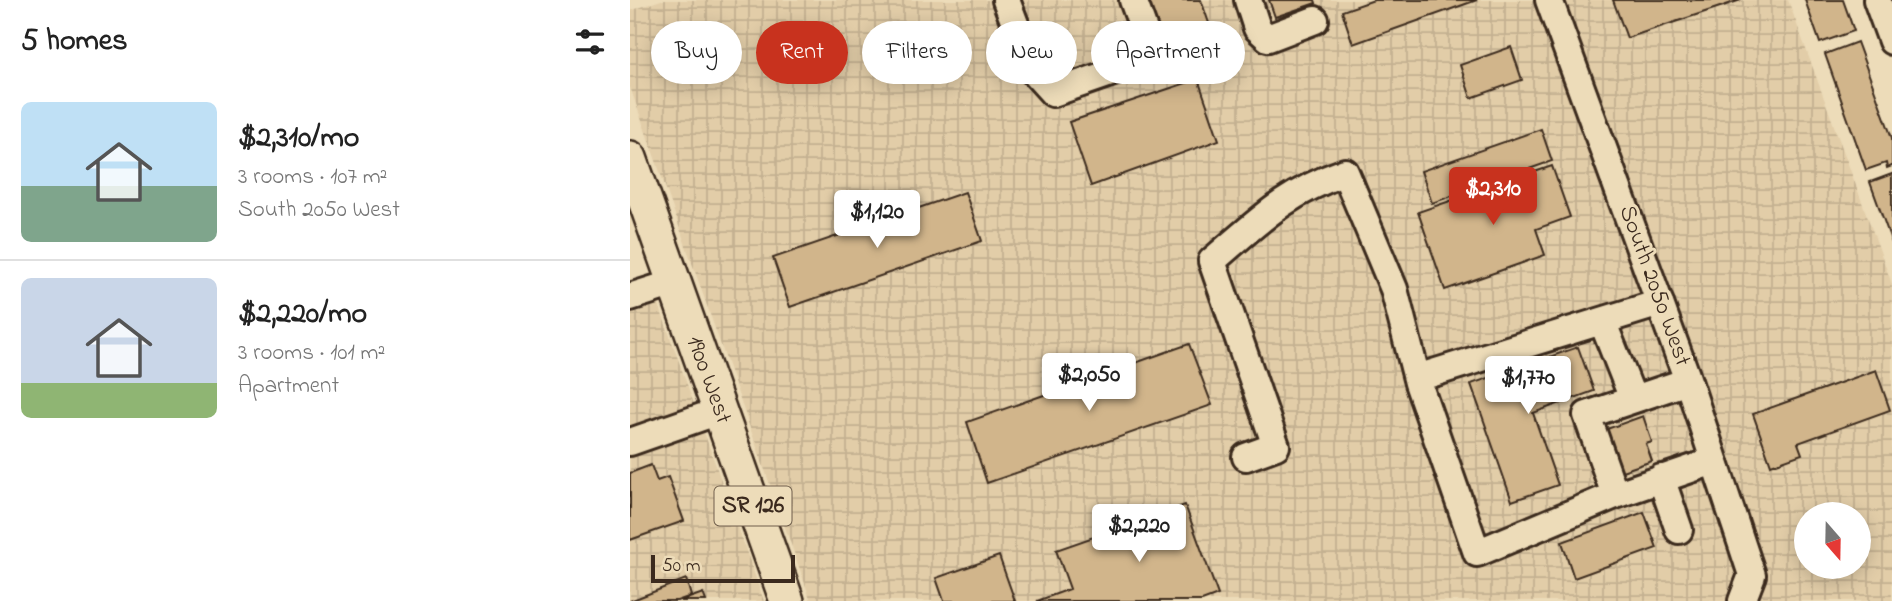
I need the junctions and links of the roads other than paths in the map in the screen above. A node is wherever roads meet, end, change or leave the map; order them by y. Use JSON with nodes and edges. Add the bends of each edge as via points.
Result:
{"nodes":[{"id":1,"x":1006,"y":0,"type":"edge"},
{"id":2,"x":1133,"y":0,"type":"edge"},
{"id":3,"x":1248,"y":0,"type":"edge"},
{"id":4,"x":1549,"y":0,"type":"edge"},
{"id":5,"x":1881,"y":1,"type":"edge"},
{"id":6,"x":1315,"y":20,"type":"dead end"},
{"id":7,"x":1892,"y":41,"type":"edge"},
{"id":8,"x":630,"y":158,"type":"edge"},
{"id":9,"x":674,"y":283,"type":"junction"},
{"id":10,"x":630,"y":297,"type":"edge"},
{"id":11,"x":1660,"y":303,"type":"junction"},
{"id":12,"x":1603,"y":323,"type":"junction"},
{"id":13,"x":1417,"y":378,"type":"junction"},
{"id":14,"x":1688,"y":380,"type":"junction"},
{"id":15,"x":1633,"y":399,"type":"junction"},
{"id":16,"x":719,"y":411,"type":"junction"},
{"id":17,"x":630,"y":442,"type":"edge"},
{"id":18,"x":1246,"y":457,"type":"dead end"},
{"id":19,"x":1714,"y":461,"type":"junction"},
{"id":20,"x":1661,"y":478,"type":"junction"},
{"id":21,"x":1615,"y":495,"type":"junction"},
{"id":22,"x":1679,"y":530,"type":"dead end"},
{"id":23,"x":787,"y":601,"type":"edge"},
{"id":24,"x":1742,"y":601,"type":"edge"}],
"edges":[{"from":1,"to":2,"type":"street","via":[[1033,71],[1053,93],[1154,58]]},
{"from":3,"to":6,"type":"street","via":[[1257,28],[1268,38]]},
{"from":4,"to":11,"type":"street","name":"South 2050 West"},
{"from":5,"to":7,"type":"street"},
{"from":8,"to":9,"type":"main road","name":"1900 West","number":"SR 126"},
{"from":9,"to":10,"type":"street"},
{"from":9,"to":16,"type":"main road","name":"1900 West","number":"SR 126"},
{"from":11,"to":12,"type":"street"},
{"from":11,"to":14,"type":"street","name":"South 2050 West"},
{"from":12,"to":13,"type":"street"},
{"from":12,"to":15,"type":"street"},
{"from":13,"to":18,"type":"street","via":[[1394,289],[1345,172],[1302,189],[1279,202],[1212,261],[1276,446]]},
{"from":13,"to":21,"type":"street","via":[[1477,553]]},
{"from":14,"to":15,"type":"street"},
{"from":14,"to":19,"type":"street","name":"South 2050 West"},
{"from":15,"to":21,"type":"street","via":[[1587,415]]},
{"from":16,"to":17,"type":"street"},
{"from":16,"to":23,"type":"main road","name":"1900 West","number":"SR 126"},
{"from":19,"to":20,"type":"street"},
{"from":19,"to":24,"type":"street","name":"South 2050 West","via":[[1752,575]]},
{"from":20,"to":21,"type":"street"},
{"from":20,"to":22,"type":"street"}]}
